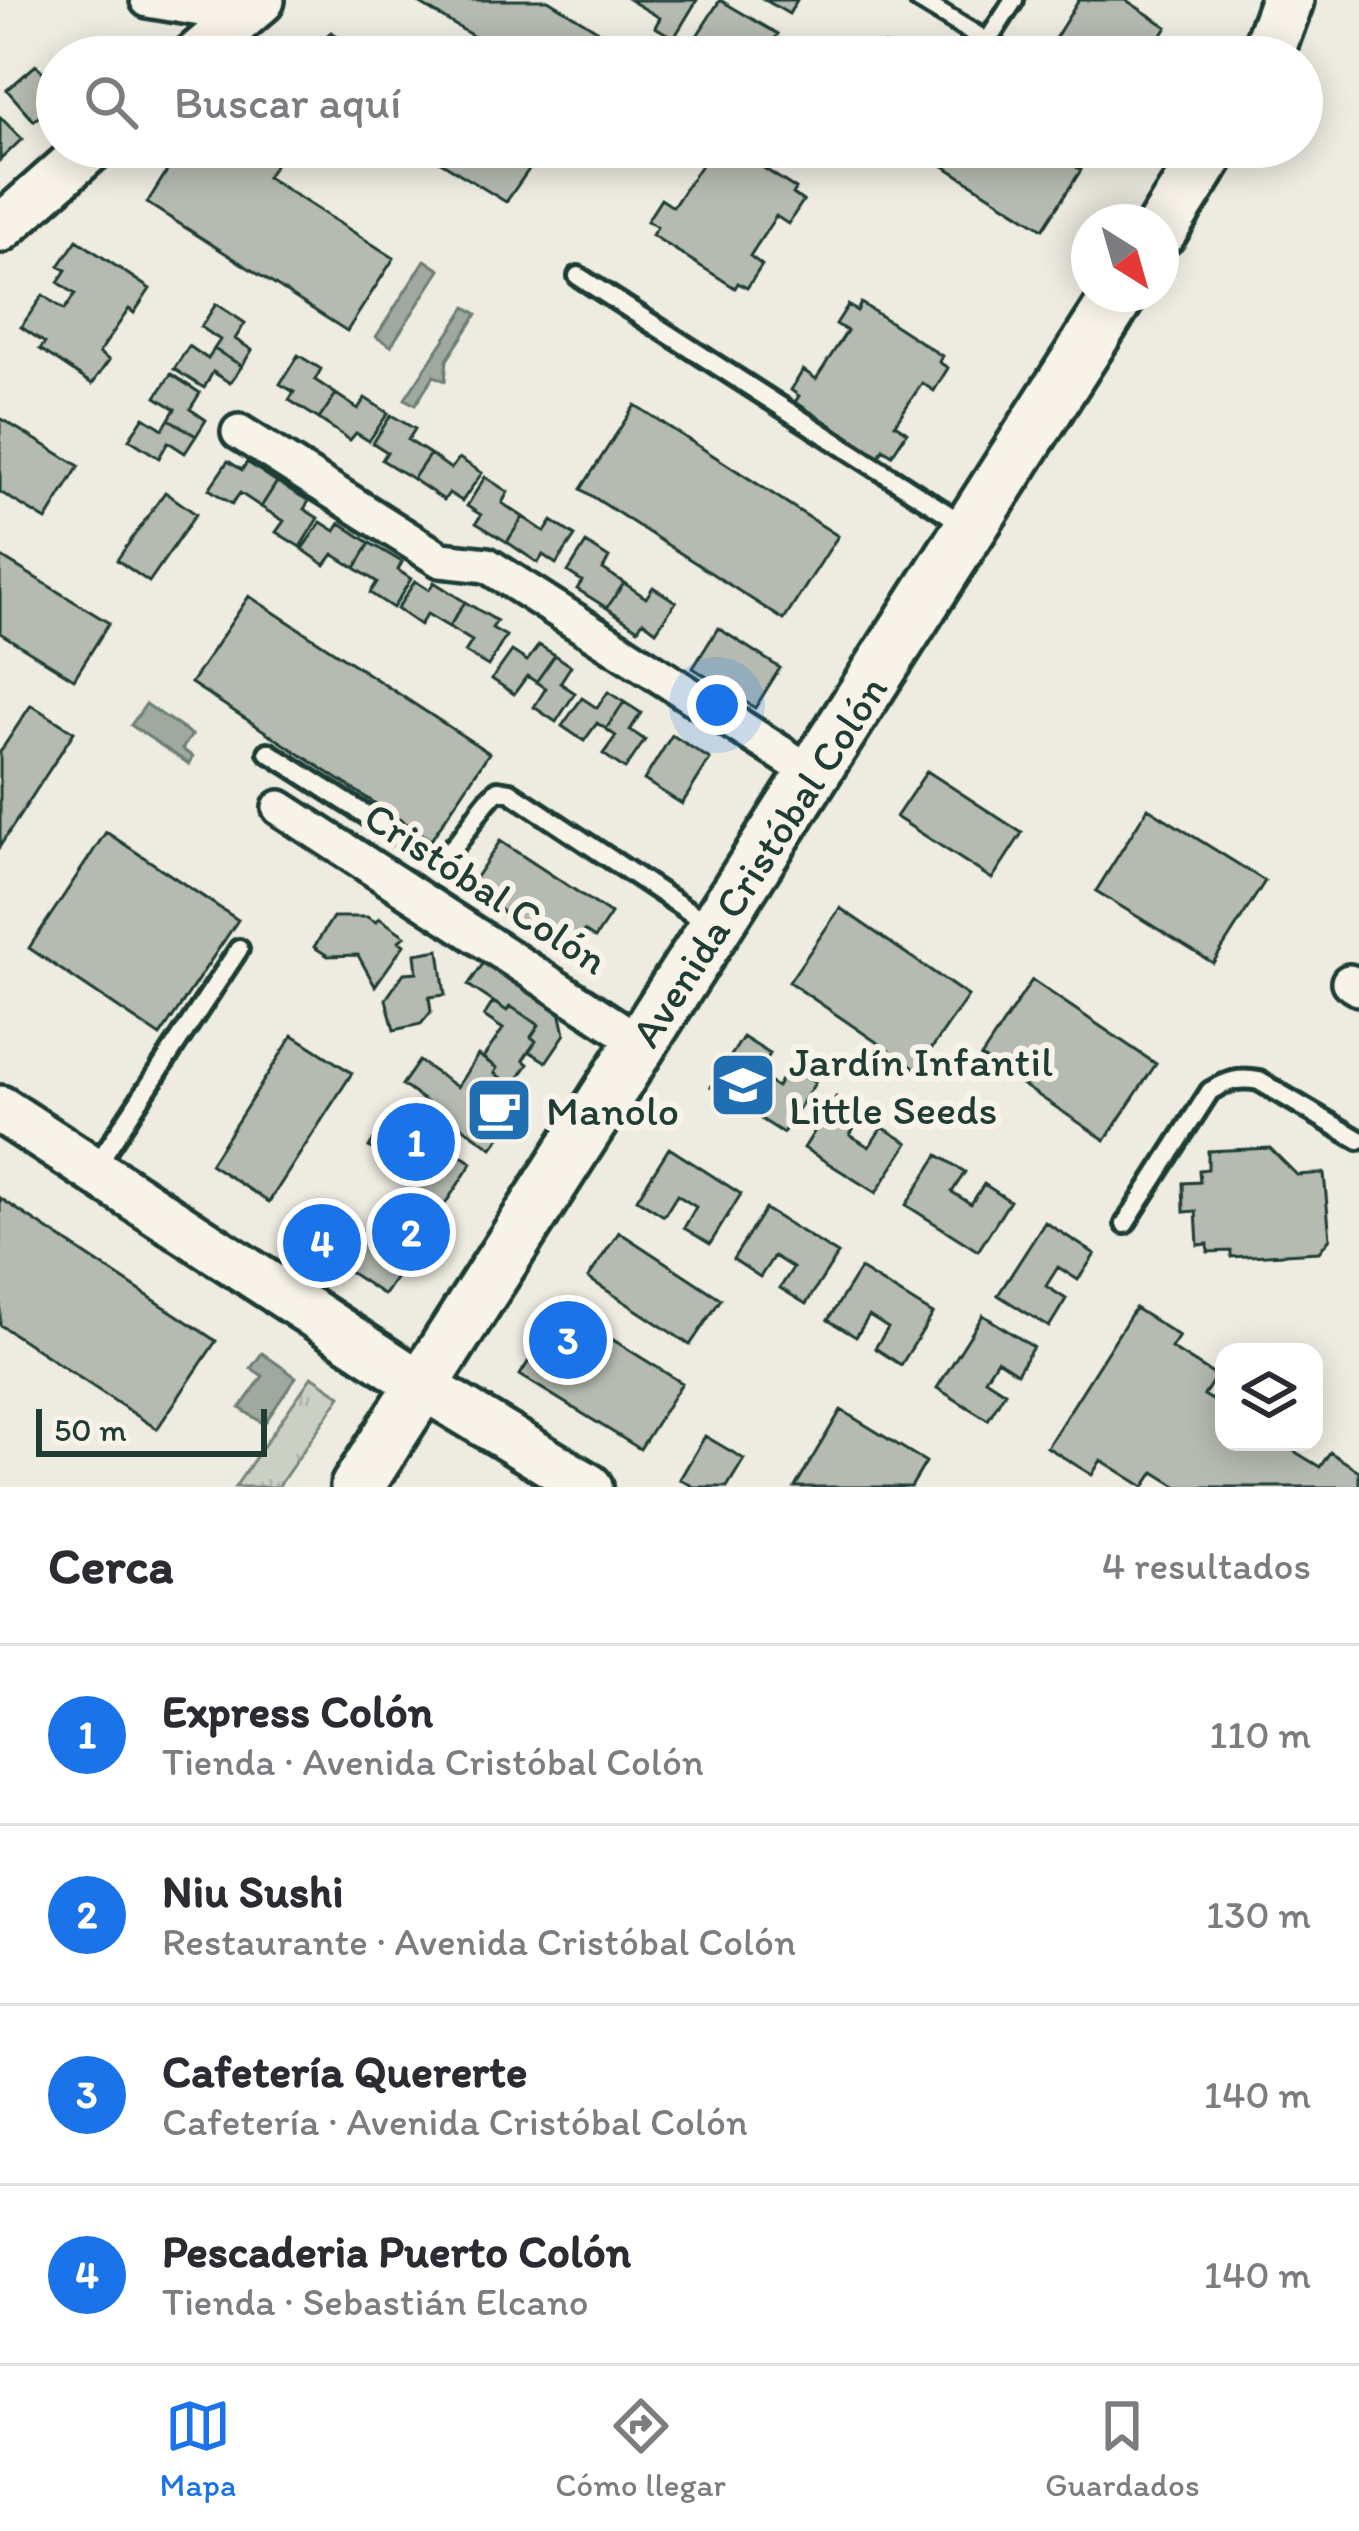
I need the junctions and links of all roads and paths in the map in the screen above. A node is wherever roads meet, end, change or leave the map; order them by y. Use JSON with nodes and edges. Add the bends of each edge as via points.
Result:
{"nodes":[{"id":1,"x":148,"y":0,"type":"edge"},
{"id":2,"x":919,"y":0,"type":"edge"},
{"id":3,"x":1013,"y":0,"type":"edge"},
{"id":4,"x":1287,"y":0,"type":"edge"},
{"id":5,"x":252,"y":8,"type":"edge"},
{"id":6,"x":219,"y":36,"type":"edge"},
{"id":7,"x":977,"y":36,"type":"edge"},
{"id":8,"x":991,"y":36,"type":"edge"},
{"id":9,"x":1274,"y":36,"type":"edge"},
{"id":10,"x":68,"y":168,"type":"edge"},
{"id":11,"x":1185,"y":168,"type":"edge"},
{"id":12,"x":1171,"y":204,"type":"edge"},
{"id":13,"x":0,"y":229,"type":"edge"},
{"id":14,"x":578,"y":276,"type":"dead end"},
{"id":15,"x":1109,"y":312,"type":"edge"},
{"id":16,"x":239,"y":432,"type":"dead end"},
{"id":17,"x":971,"y":529,"type":"junction"},
{"id":18,"x":268,"y":752,"type":"dead end"},
{"id":19,"x":815,"y":775,"type":"junction"},
{"id":20,"x":280,"y":808,"type":"dead end"},
{"id":21,"x":716,"y":929,"type":"junction"},
{"id":22,"x":239,"y":949,"type":"dead end"},
{"id":23,"x":643,"y":1044,"type":"junction"},
{"id":24,"x":0,"y":1108,"type":"edge"},
{"id":25,"x":1359,"y":1140,"type":"edge"},
{"id":26,"x":94,"y":1170,"type":"junction"},
{"id":27,"x":1125,"y":1224,"type":"dead end"},
{"id":28,"x":423,"y":1386,"type":"junction"},
{"id":29,"x":357,"y":1487,"type":"edge"},
{"id":30,"x":589,"y":1487,"type":"edge"}],
"edges":[{"from":1,"to":5,"type":"street"},
{"from":2,"to":7,"type":"lane"},
{"from":3,"to":8,"type":"lane"},
{"from":4,"to":9,"type":"main road"},
{"from":5,"to":6,"type":"street"},
{"from":10,"to":13,"type":"street"},
{"from":11,"to":12,"type":"main road"},
{"from":14,"to":17,"type":"lane"},
{"from":15,"to":17,"type":"main road","name":"Avenida Cristóbal Colón"},
{"from":16,"to":19,"type":"street","via":[[440,560],[487,565]]},
{"from":17,"to":19,"type":"main road","name":"Avenida Cristóbal Colón"},
{"from":18,"to":21,"type":"lane","via":[[427,854],[450,850],[488,799],[510,792]]},
{"from":19,"to":21,"type":"main road","name":"Avenida Cristóbal Colón"},
{"from":20,"to":23,"type":"street","name":"Cristóbal Colón"},
{"from":21,"to":23,"type":"main road","name":"Avenida Cristóbal Colón"},
{"from":22,"to":26,"type":"lane"},
{"from":23,"to":28,"type":"main road","name":"Avenida Cristóbal Colón"},
{"from":24,"to":26,"type":"street"},
{"from":25,"to":27,"type":"lane","via":[[1241,1077],[1210,1091]]},
{"from":26,"to":28,"type":"street"},
{"from":28,"to":29,"type":"main road","name":"Avenida Cristóbal Colón"},
{"from":28,"to":30,"type":"street"}]}
